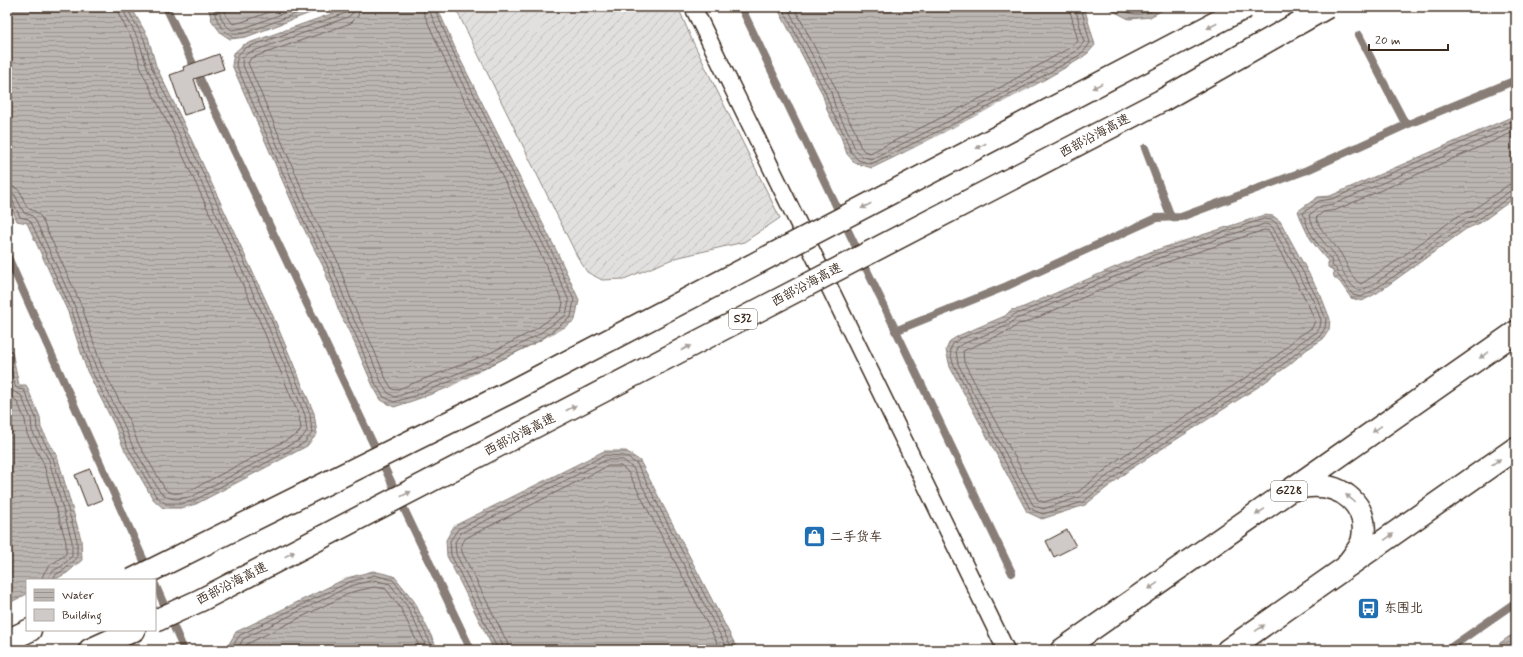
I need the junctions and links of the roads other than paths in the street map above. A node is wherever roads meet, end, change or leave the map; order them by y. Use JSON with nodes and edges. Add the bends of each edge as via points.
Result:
{"nodes":[{"id":1,"x":693,"y":7,"type":"edge"},
{"id":2,"x":1246,"y":7,"type":"edge"},
{"id":3,"x":1327,"y":7,"type":"edge"},
{"id":4,"x":1516,"y":332,"type":"edge"},
{"id":5,"x":1516,"y":448,"type":"edge"},
{"id":6,"x":1290,"y":490,"type":"junction"},
{"id":7,"x":1344,"y":569,"type":"junction"},
{"id":8,"x":134,"y":579,"type":"edge"},
{"id":9,"x":201,"y":600,"type":"junction"},
{"id":10,"x":156,"y":621,"type":"edge"},
{"id":11,"x":156,"y":629,"type":"edge"},
{"id":12,"x":28,"y":631,"type":"edge"},
{"id":13,"x":132,"y":631,"type":"edge"},
{"id":14,"x":152,"y":631,"type":"edge"},
{"id":15,"x":7,"y":641,"type":"edge"},
{"id":16,"x":90,"y":650,"type":"edge"},
{"id":17,"x":122,"y":650,"type":"edge"},
{"id":18,"x":1006,"y":650,"type":"edge"},
{"id":19,"x":1062,"y":650,"type":"edge"},
{"id":20,"x":1228,"y":650,"type":"edge"}],
"edges":[{"from":1,"to":18,"type":"lane"},
{"from":2,"to":8,"type":"highway","one_way":true,"bridge":true,"via":[[510,392]]},
{"from":9,"to":3,"type":"highway","name":"西部沿海高速","number":"S32","one_way":true,"bridge":true,"via":[[1154,105]]},
{"from":4,"to":6,"type":"highway","number":"G228","one_way":true},
{"from":7,"to":5,"type":"highway","one_way":true},
{"from":7,"to":6,"type":"highway","one_way":true,"via":[[1355,555],[1363,538],[1363,521],[1357,504],[1344,492],[1329,487],[1310,485]]},
{"from":6,"to":19,"type":"highway","number":"G228","one_way":true},
{"from":20,"to":7,"type":"highway","one_way":true},
{"from":9,"to":10,"type":"highway","name":"西部沿海高速","number":"S32","bridge":true},
{"from":9,"to":11,"type":"highway","bridge":true},
{"from":12,"to":15,"type":"highway"},
{"from":13,"to":16,"type":"highway"},
{"from":14,"to":17,"type":"highway"}]}
